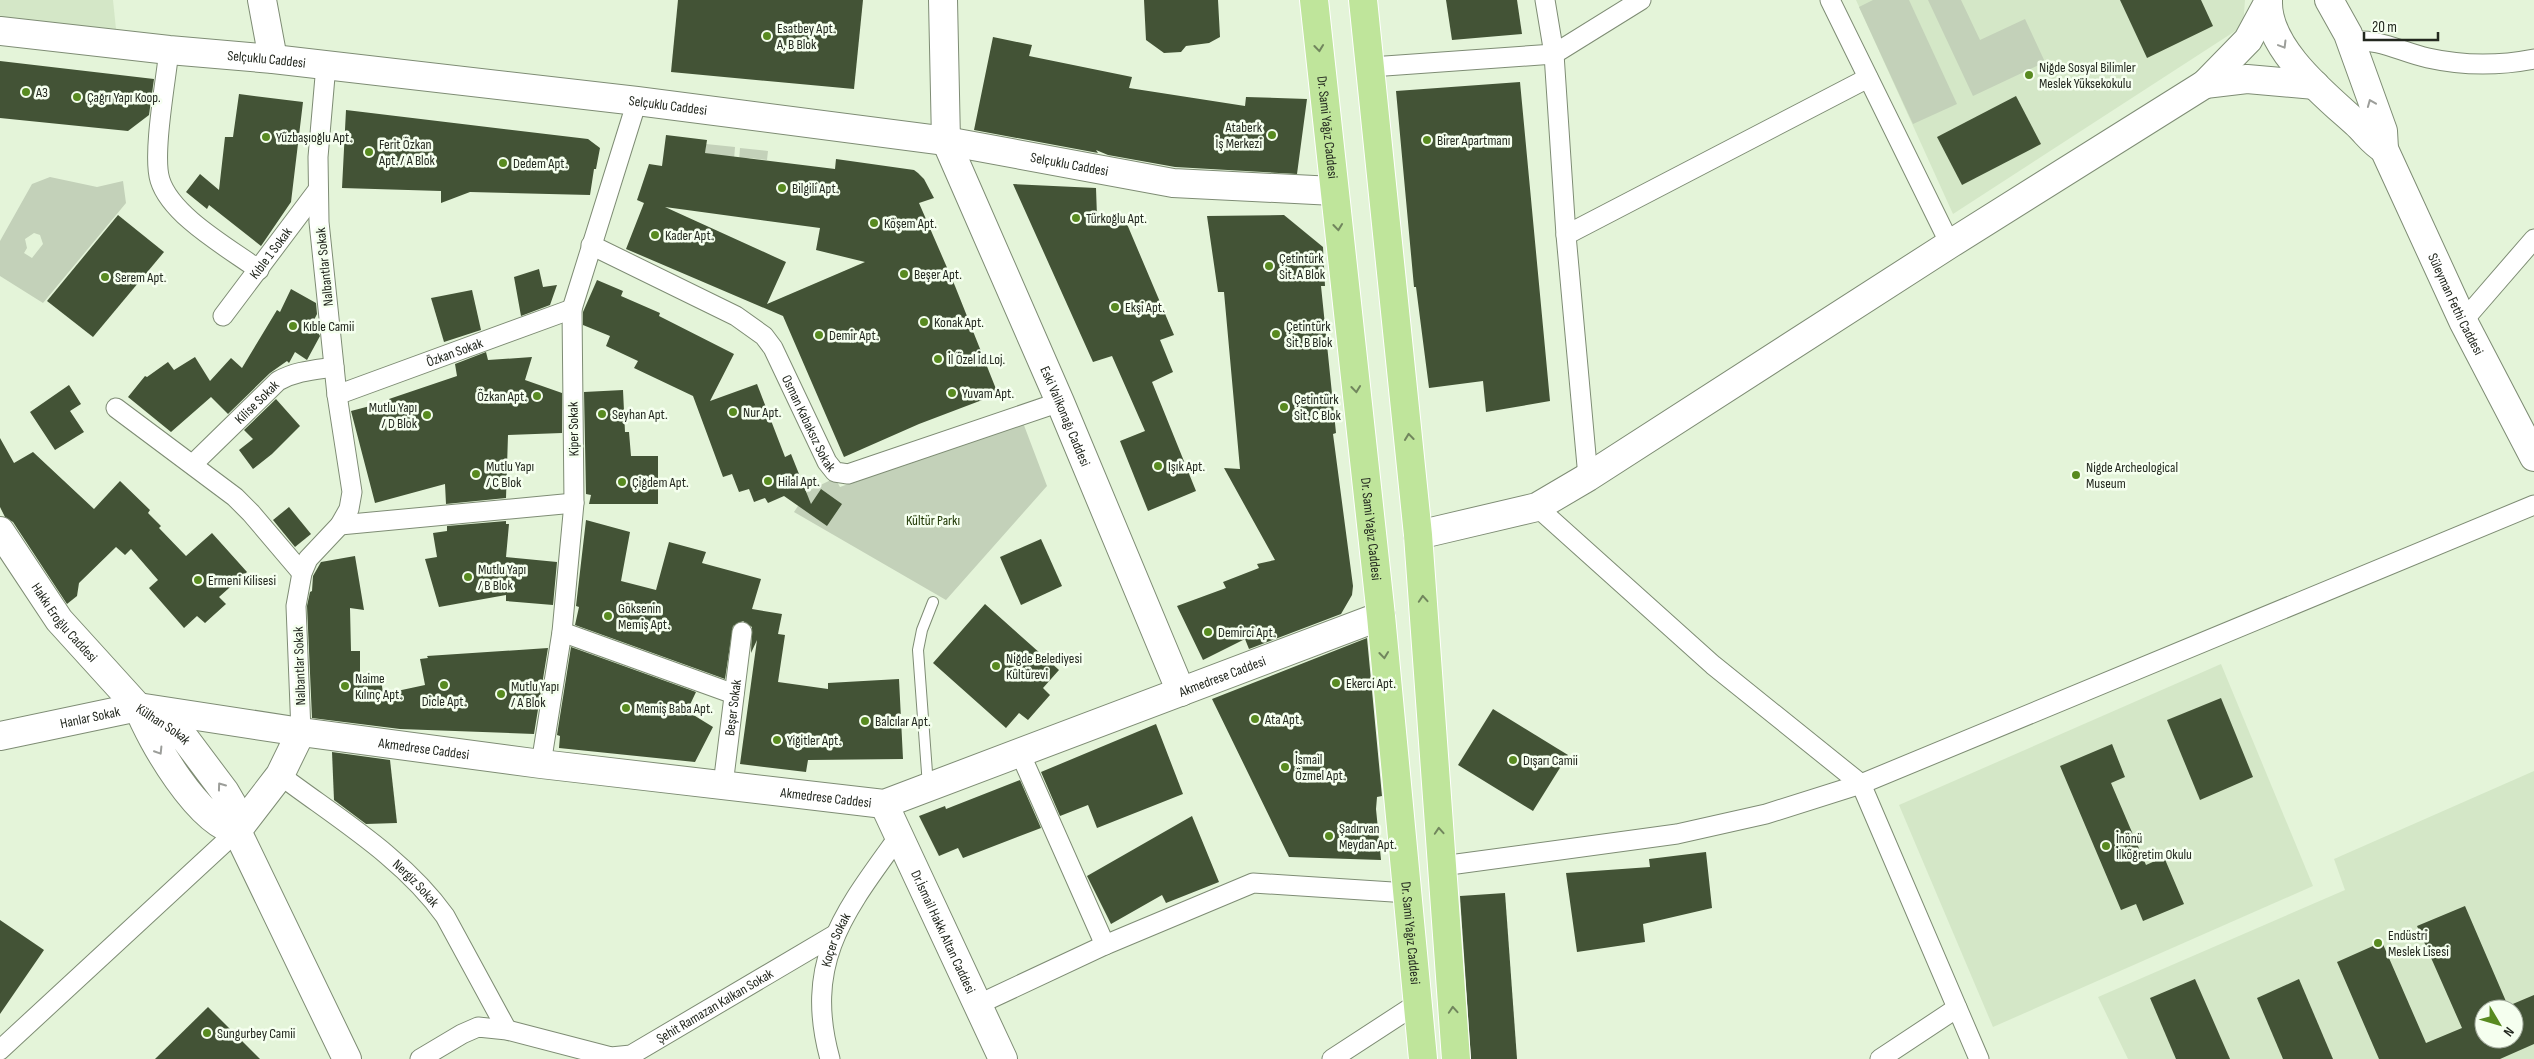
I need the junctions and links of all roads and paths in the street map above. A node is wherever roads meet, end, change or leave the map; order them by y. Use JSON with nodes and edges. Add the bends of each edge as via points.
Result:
{"nodes":[{"id":1,"x":262,"y":0,"type":"edge"},
{"id":2,"x":943,"y":0,"type":"edge"},
{"id":3,"x":1314,"y":0,"type":"edge"},
{"id":4,"x":1363,"y":0,"type":"edge"},
{"id":5,"x":1545,"y":0,"type":"edge"},
{"id":6,"x":1641,"y":0,"type":"edge"},
{"id":7,"x":1830,"y":0,"type":"edge"},
{"id":8,"x":2329,"y":0,"type":"edge"},
{"id":9,"x":2268,"y":2,"type":"edge"},
{"id":10,"x":0,"y":31,"type":"edge"},
{"id":11,"x":2350,"y":41,"type":"junction"},
{"id":12,"x":169,"y":50,"type":"junction"},
{"id":13,"x":1554,"y":54,"type":"junction"},
{"id":14,"x":273,"y":59,"type":"junction"},
{"id":15,"x":2534,"y":59,"type":"edge"},
{"id":16,"x":326,"y":65,"type":"junction"},
{"id":17,"x":1371,"y":67,"type":"junction"},
{"id":18,"x":1868,"y":78,"type":"junction"},
{"id":19,"x":2206,"y":84,"type":"junction"},
{"id":20,"x":2315,"y":85,"type":"junction"},
{"id":21,"x":637,"y":101,"type":"junction"},
{"id":22,"x":946,"y":141,"type":"junction"},
{"id":23,"x":2384,"y":150,"type":"junction"},
{"id":24,"x":318,"y":191,"type":"junction"},
{"id":25,"x":1334,"y":192,"type":"junction"},
{"id":26,"x":1566,"y":235,"type":"junction"},
{"id":27,"x":2534,"y":239,"type":"edge"},
{"id":28,"x":1950,"y":244,"type":"junction"},
{"id":29,"x":591,"y":245,"type":"junction"},
{"id":30,"x":258,"y":270,"type":"junction"},
{"id":31,"x":572,"y":309,"type":"junction"},
{"id":32,"x":223,"y":316,"type":"dead end"},
{"id":33,"x":2463,"y":321,"type":"junction"},
{"id":34,"x":334,"y":367,"type":"junction"},
{"id":35,"x":337,"y":396,"type":"junction"},
{"id":36,"x":1060,"y":402,"type":"junction"},
{"id":37,"x":116,"y":408,"type":"dead end"},
{"id":38,"x":2534,"y":457,"type":"edge"},
{"id":39,"x":194,"y":464,"type":"junction"},
{"id":40,"x":1588,"y":476,"type":"junction"},
{"id":41,"x":574,"y":503,"type":"junction"},
{"id":42,"x":2534,"y":506,"type":"edge"},
{"id":43,"x":1537,"y":507,"type":"junction"},
{"id":44,"x":340,"y":525,"type":"junction"},
{"id":45,"x":0,"y":530,"type":"edge"},
{"id":46,"x":1418,"y":535,"type":"junction"},
{"id":47,"x":302,"y":573,"type":"junction"},
{"id":48,"x":933,"y":602,"type":"dead end"},
{"id":49,"x":1381,"y":616,"type":"junction"},
{"id":50,"x":562,"y":632,"type":"junction"},
{"id":51,"x":742,"y":632,"type":"dead end"},
{"id":52,"x":1181,"y":692,"type":"junction"},
{"id":53,"x":734,"y":694,"type":"junction"},
{"id":54,"x":138,"y":707,"type":"junction"},
{"id":55,"x":301,"y":732,"type":"junction"},
{"id":56,"x":0,"y":736,"type":"edge"},
{"id":57,"x":1020,"y":753,"type":"junction"},
{"id":58,"x":541,"y":764,"type":"junction"},
{"id":59,"x":280,"y":775,"type":"junction"},
{"id":60,"x":1860,"y":784,"type":"junction"},
{"id":61,"x":723,"y":785,"type":"junction"},
{"id":62,"x":928,"y":787,"type":"junction"},
{"id":63,"x":884,"y":804,"type":"junction"},
{"id":64,"x":237,"y":831,"type":"junction"},
{"id":65,"x":899,"y":836,"type":"junction"},
{"id":66,"x":1442,"y":866,"type":"junction"},
{"id":67,"x":1408,"y":893,"type":"junction"},
{"id":68,"x":836,"y":934,"type":"junction"},
{"id":69,"x":1105,"y":945,"type":"junction"},
{"id":70,"x":1418,"y":1003,"type":"junction"},
{"id":71,"x":977,"y":1005,"type":"junction"},
{"id":72,"x":1957,"y":1008,"type":"junction"},
{"id":73,"x":507,"y":1030,"type":"junction"},
{"id":74,"x":0,"y":1050,"type":"edge"},
{"id":75,"x":552,"y":1051,"type":"edge"},
{"id":76,"x":633,"y":1057,"type":"edge"},
{"id":77,"x":347,"y":1059,"type":"edge"},
{"id":78,"x":420,"y":1059,"type":"edge"},
{"id":79,"x":830,"y":1059,"type":"edge"},
{"id":80,"x":1003,"y":1059,"type":"edge"},
{"id":81,"x":1332,"y":1059,"type":"edge"},
{"id":82,"x":1423,"y":1059,"type":"edge"},
{"id":83,"x":1456,"y":1059,"type":"edge"},
{"id":84,"x":1880,"y":1059,"type":"edge"},
{"id":85,"x":1979,"y":1059,"type":"edge"}],
"edges":[{"from":1,"to":14,"type":"street"},
{"from":2,"to":22,"type":"street"},
{"from":3,"to":25,"type":"main road","name":"Dr. Sami Yağız Caddesi","one_way":true},
{"from":4,"to":17,"type":"main road"},
{"from":5,"to":13,"type":"street"},
{"from":6,"to":13,"type":"street"},
{"from":7,"to":18,"type":"street"},
{"from":8,"to":11,"type":"street","name":"Süleyman Fethi Caddesi"},
{"from":9,"to":19,"type":"street","via":[[2248,40]]},
{"from":9,"to":20,"type":"street","name":"Süleyman Fethi Caddesi","one_way":true,"via":[[2272,25],[2284,48]]},
{"from":10,"to":12,"type":"street","name":"Selçuklu Caddesi"},
{"from":11,"to":15,"type":"street","via":[[2370,40],[2427,58],[2469,65],[2508,64]]},
{"from":23,"to":11,"type":"street","name":"Süleyman Fethi Caddesi","one_way":true,"via":[[2383,131]]},
{"from":12,"to":14,"type":"street","name":"Selçuklu Caddesi"},
{"from":12,"to":30,"type":"street","via":[[158,152],[160,181],[168,196],[188,218]]},
{"from":13,"to":17,"type":"street"},
{"from":13,"to":26,"type":"street"},
{"from":14,"to":16,"type":"street","name":"Selçuklu Caddesi"},
{"from":16,"to":21,"type":"street","name":"Selçuklu Caddesi"},
{"from":16,"to":24,"type":"street","name":"Nalbantlar Sokak"},
{"from":46,"to":17,"type":"main road","one_way":true},
{"from":18,"to":26,"type":"street"},
{"from":18,"to":28,"type":"street"},
{"from":19,"to":20,"type":"street","via":[[2247,79]]},
{"from":19,"to":28,"type":"street"},
{"from":20,"to":23,"type":"street","name":"Süleyman Fethi Caddesi"},
{"from":21,"to":22,"type":"street","name":"Selçuklu Caddesi"},
{"from":21,"to":29,"type":"street","name":"Kiper Sokak"},
{"from":22,"to":25,"type":"street","name":"Selçuklu Caddesi","via":[[1173,183]]},
{"from":22,"to":36,"type":"street","name":"Eski Valikonağı Caddesi"},
{"from":23,"to":33,"type":"street","name":"Süleyman Fethi Caddesi"},
{"from":24,"to":30,"type":"street","name":"Kıble 1 Sokak"},
{"from":24,"to":34,"type":"street","name":"Nalbantlar Sokak"},
{"from":25,"to":49,"type":"main road","name":"Dr. Sami Yağız Caddesi","one_way":true},
{"from":26,"to":40,"type":"street"},
{"from":27,"to":33,"type":"street"},
{"from":28,"to":40,"type":"street"},
{"from":29,"to":31,"type":"street","name":"Kiper Sokak"},
{"from":29,"to":36,"type":"street","name":"Osman Kabaksız Sokak","via":[[736,316],[764,336],[835,472],[848,474]]},
{"from":30,"to":32,"type":"street","name":"Kıble 1 Sokak"},
{"from":31,"to":35,"type":"street","name":"Özkan Sokak"},
{"from":31,"to":41,"type":"street","name":"Kiper Sokak"},
{"from":33,"to":38,"type":"street","name":"Süleyman Fethi Caddesi"},
{"from":34,"to":35,"type":"street","name":"Nalbantlar Sokak"},
{"from":34,"to":39,"type":"street","name":"Kilise Sokak","via":[[302,371],[278,381]]},
{"from":35,"to":44,"type":"street","name":"Nalbantlar Sokak","via":[[352,492],[349,508]]},
{"from":36,"to":52,"type":"street","name":"Eski Valikonağı Caddesi"},
{"from":37,"to":39,"type":"street"},
{"from":39,"to":47,"type":"street","via":[[251,513]]},
{"from":40,"to":43,"type":"street"},
{"from":41,"to":44,"type":"street"},
{"from":41,"to":50,"type":"street","name":"Kiper Sokak"},
{"from":42,"to":60,"type":"street"},
{"from":43,"to":46,"type":"street"},
{"from":43,"to":60,"type":"street","via":[[1713,666]]},
{"from":44,"to":47,"type":"street","name":"Nalbantlar Sokak","via":[[308,559]]},
{"from":45,"to":54,"type":"street","name":"Hakkı Eroğlu Caddesi","via":[[59,620]]},
{"from":66,"to":46,"type":"main road","one_way":true},
{"from":47,"to":55,"type":"street","name":"Nalbantlar Sokak","via":[[296,606]]},
{"from":48,"to":62,"type":"lane","via":[[918,650]]},
{"from":49,"to":52,"type":"street","name":"Akmedrese Caddesi"},
{"from":49,"to":67,"type":"main road","name":"Dr. Sami Yağız Caddesi","one_way":true},
{"from":50,"to":53,"type":"street"},
{"from":50,"to":58,"type":"street","name":"Kiper Sokak"},
{"from":51,"to":53,"type":"street","name":"Beşer Sokak"},
{"from":52,"to":57,"type":"street","name":"Akmedrese Caddesi"},
{"from":53,"to":61,"type":"street","name":"Beşer Sokak"},
{"from":54,"to":55,"type":"street","name":"Hanlar Sokak"},
{"from":54,"to":56,"type":"street","name":"Hanlar Sokak"},
{"from":54,"to":64,"type":"street","name":"Külhan Sokak","via":[[162,757],[207,814],[230,830]]},
{"from":55,"to":58,"type":"street","name":"Akmedrese Caddesi"},
{"from":55,"to":59,"type":"street"},
{"from":57,"to":62,"type":"street","name":"Akmedrese Caddesi"},
{"from":57,"to":69,"type":"street"},
{"from":58,"to":61,"type":"street","name":"Akmedrese Caddesi"},
{"from":59,"to":64,"type":"street"},
{"from":59,"to":73,"type":"street","name":"Nergiz Sokak","via":[[388,857],[433,899]]},
{"from":60,"to":66,"type":"street","via":[[1766,814],[1677,834]]},
{"from":60,"to":72,"type":"street"},
{"from":61,"to":63,"type":"street","name":"Akmedrese Caddesi"},
{"from":62,"to":63,"type":"street","name":"Akmedrese Caddesi"},
{"from":63,"to":65,"type":"street","name":"Dr.İsmail Hakkı Altan Caddesi"},
{"from":64,"to":74,"type":"street"},
{"from":64,"to":77,"type":"street"},
{"from":65,"to":68,"type":"street","name":"Koçer Sokak","via":[[854,898]]},
{"from":65,"to":71,"type":"street","name":"Dr.İsmail Hakkı Altan Caddesi"},
{"from":83,"to":66,"type":"main road","one_way":true},
{"from":67,"to":69,"type":"street","via":[[1253,883]]},
{"from":67,"to":70,"type":"main road","name":"Dr. Sami Yağız Caddesi"},
{"from":68,"to":76,"type":"street","name":"Şehit Ramazan Kalkan Sokak"},
{"from":68,"to":79,"type":"street","name":"Koçer Sokak","via":[[824,968],[821,1004]]},
{"from":69,"to":71,"type":"street"},
{"from":70,"to":81,"type":"street"},
{"from":70,"to":82,"type":"main road","name":"Dr. Sami Yağız Caddesi"},
{"from":71,"to":80,"type":"street","name":"Dr.İsmail Hakkı Altan Caddesi"},
{"from":72,"to":84,"type":"street"},
{"from":72,"to":85,"type":"street"},
{"from":73,"to":75,"type":"street","name":"Şehit Ramazan Kalkan Sokak"},
{"from":73,"to":78,"type":"street","name":"Şehit Ramazan Kalkan Sokak","via":[[478,1026]]},
{"from":75,"to":76,"type":"street","name":"Şehit Ramazan Kalkan Sokak"}]}
